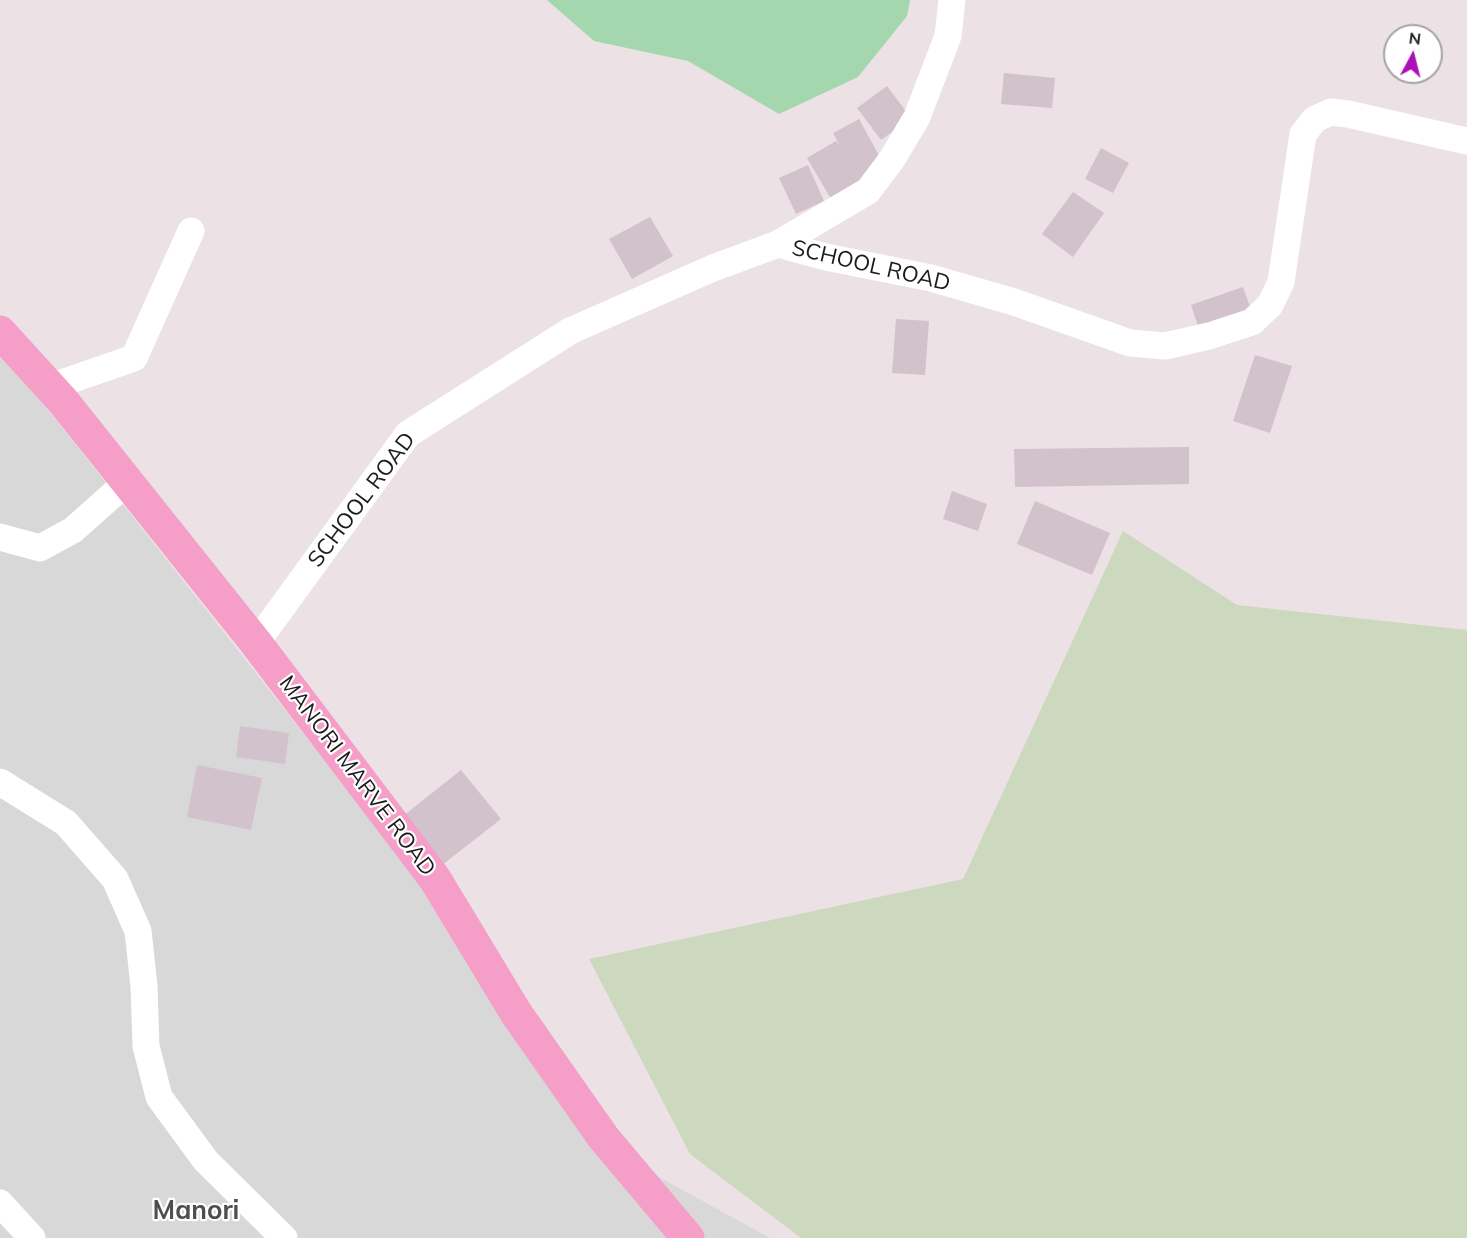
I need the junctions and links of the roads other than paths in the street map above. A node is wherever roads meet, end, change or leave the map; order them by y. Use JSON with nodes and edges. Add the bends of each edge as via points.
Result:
{"nodes":[{"id":1,"x":952,"y":0,"type":"edge"},
{"id":2,"x":1467,"y":141,"type":"edge"},
{"id":3,"x":191,"y":231,"type":"dead end"},
{"id":4,"x":778,"y":243,"type":"junction"},
{"id":5,"x":0,"y":332,"type":"edge"},
{"id":6,"x":50,"y":387,"type":"junction"},
{"id":7,"x":127,"y":482,"type":"junction"},
{"id":8,"x":0,"y":537,"type":"edge"},
{"id":9,"x":256,"y":643,"type":"junction"},
{"id":10,"x":0,"y":782,"type":"edge"},
{"id":11,"x":0,"y":1203,"type":"edge"},
{"id":12,"x":32,"y":1238,"type":"edge"},
{"id":13,"x":285,"y":1238,"type":"edge"},
{"id":14,"x":688,"y":1238,"type":"edge"}],
"edges":[{"from":1,"to":4,"type":"street","via":[[948,36],[916,117],[892,159],[868,191]]},
{"from":2,"to":4,"type":"street","name":"SCHOOL ROAD","via":[[1348,114],[1331,112],[1315,119],[1303,134],[1281,282],[1270,305],[1252,322],[1165,345],[1130,343],[952,284],[826,258]]},
{"from":3,"to":6,"type":"street","via":[[134,358]]},
{"from":4,"to":9,"type":"street","name":"SCHOOL ROAD","via":[[570,331],[408,434]]},
{"from":5,"to":6,"type":"main road","name":"MANORI MARVE ROAD"},
{"from":6,"to":7,"type":"main road","name":"MANORI MARVE ROAD"},
{"from":7,"to":8,"type":"street","via":[[73,530],[39,548]]},
{"from":7,"to":9,"type":"main road","name":"MANORI MARVE ROAD"},
{"from":9,"to":14,"type":"main road","name":"MANORI MARVE ROAD","via":[[435,879],[516,1013],[603,1137]]},
{"from":10,"to":13,"type":"street","via":[[66,823],[115,879],[138,931],[146,1046],[159,1096],[206,1161]]},
{"from":11,"to":12,"type":"street"}]}
